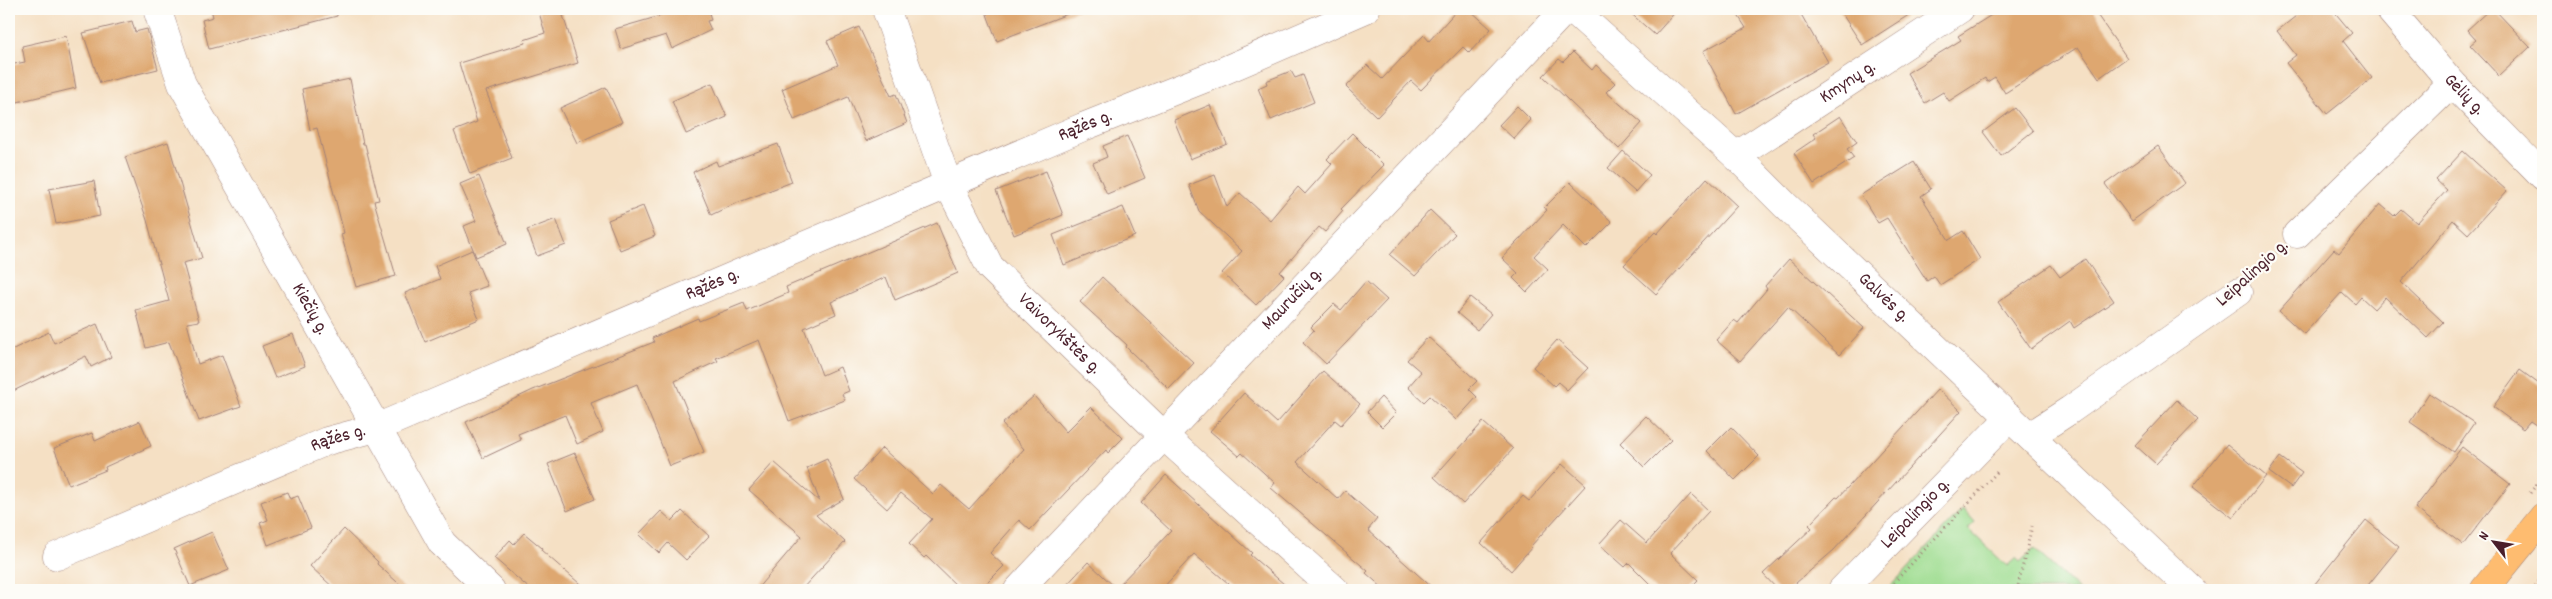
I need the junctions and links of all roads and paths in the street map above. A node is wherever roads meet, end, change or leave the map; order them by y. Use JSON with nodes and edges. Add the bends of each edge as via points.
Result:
{"nodes":[{"id":1,"x":157,"y":9,"type":"edge"},
{"id":2,"x":886,"y":9,"type":"edge"},
{"id":3,"x":1366,"y":9,"type":"edge"},
{"id":4,"x":1566,"y":9,"type":"edge"},
{"id":5,"x":1572,"y":9,"type":"edge"},
{"id":6,"x":1960,"y":9,"type":"edge"},
{"id":7,"x":2389,"y":9,"type":"edge"},
{"id":8,"x":2452,"y":84,"type":"junction"},
{"id":9,"x":1736,"y":156,"type":"junction"},
{"id":10,"x":2543,"y":176,"type":"edge"},
{"id":11,"x":948,"y":184,"type":"junction"},
{"id":12,"x":2297,"y":234,"type":"joint"},
{"id":13,"x":2238,"y":292,"type":"joint"},
{"id":14,"x":2010,"y":417,"type":"junction"},
{"id":15,"x":376,"y":428,"type":"junction"},
{"id":16,"x":1163,"y":435,"type":"junction"},
{"id":17,"x":2030,"y":436,"type":"junction"},
{"id":18,"x":2543,"y":517,"type":"edge"},
{"id":19,"x":2032,"y":526,"type":"dead end"},
{"id":20,"x":57,"y":556,"type":"dead end"},
{"id":21,"x":2543,"y":576,"type":"edge"},
{"id":22,"x":1891,"y":586,"type":"junction"},
{"id":23,"x":491,"y":590,"type":"edge"},
{"id":24,"x":1018,"y":590,"type":"edge"},
{"id":25,"x":1335,"y":590,"type":"edge"},
{"id":26,"x":1842,"y":590,"type":"edge"},
{"id":27,"x":1887,"y":590,"type":"edge"},
{"id":28,"x":1896,"y":590,"type":"edge"},
{"id":29,"x":2018,"y":590,"type":"edge"},
{"id":30,"x":2192,"y":590,"type":"edge"},
{"id":31,"x":2484,"y":590,"type":"edge"},
{"id":32,"x":2532,"y":590,"type":"edge"}],
"edges":[{"from":1,"to":15,"type":"street","name":"Kiečių g.","via":[[182,84]]},
{"from":2,"to":11,"type":"street","name":"Vaivorykštės g."},
{"from":3,"to":11,"type":"street","name":"Rąžės g."},
{"from":4,"to":16,"type":"street","name":"Mauručių g."},
{"from":5,"to":9,"type":"street","name":"Galvės g."},
{"from":6,"to":9,"type":"street","name":"Kmynų g."},
{"from":7,"to":8,"type":"street","name":"Gėlių g."},
{"from":8,"to":10,"type":"street","name":"Gėlių g."},
{"from":8,"to":12,"type":"street","name":"Leipalingio g."},
{"from":9,"to":14,"type":"street","name":"Galvės g."},
{"from":11,"to":15,"type":"street","name":"Rąžės g."},
{"from":11,"to":16,"type":"street","name":"Vaivorykštės g.","via":[[990,267]]},
{"from":12,"to":13,"type":"path","name":"Leipalingio g."},
{"from":13,"to":17,"type":"street","name":"Leipalingio g."},
{"from":14,"to":17,"type":"street","name":"Galvės g."},
{"from":14,"to":26,"type":"street","name":"Leipalingio g."},
{"from":15,"to":20,"type":"street","name":"Rąžės g.","via":[[327,441]]},
{"from":15,"to":23,"type":"street","name":"Kiečių g.","via":[[442,543]]},
{"from":16,"to":24,"type":"street","name":"Mauručių g."},
{"from":16,"to":25,"type":"street","name":"Vaivorykštės g."},
{"from":17,"to":22,"type":"path"},
{"from":17,"to":30,"type":"street","name":"Galvės g."},
{"from":18,"to":31,"type":"main road"},
{"from":19,"to":29,"type":"path"},
{"from":21,"to":32,"type":"path"},
{"from":22,"to":27,"type":"path"},
{"from":22,"to":28,"type":"path"}]}
